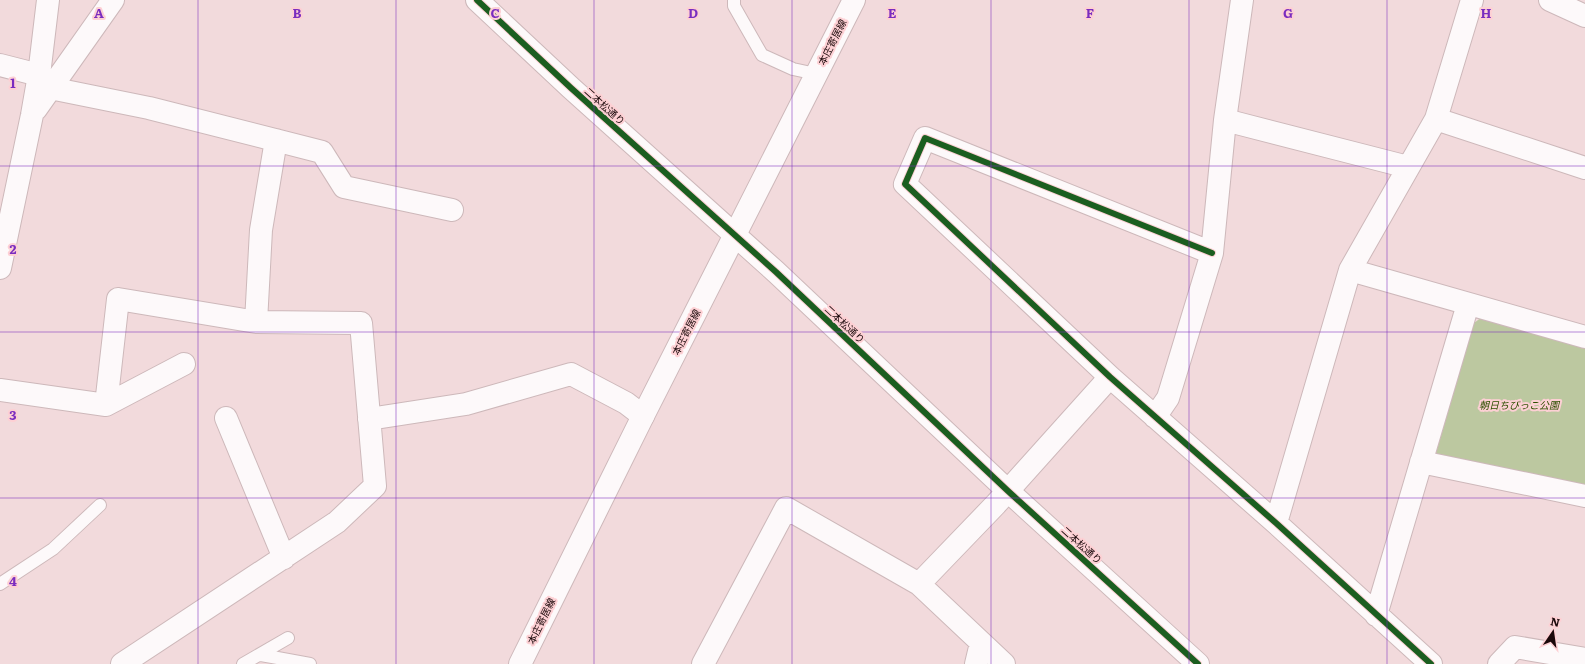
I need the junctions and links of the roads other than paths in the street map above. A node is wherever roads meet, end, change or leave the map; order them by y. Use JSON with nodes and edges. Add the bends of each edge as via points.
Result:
{"nodes":[{"id":1,"x":48,"y":0,"type":"edge"},
{"id":2,"x":113,"y":0,"type":"edge"},
{"id":3,"x":477,"y":0,"type":"edge"},
{"id":4,"x":734,"y":0,"type":"edge"},
{"id":5,"x":854,"y":0,"type":"edge"},
{"id":6,"x":1242,"y":0,"type":"edge"},
{"id":7,"x":1472,"y":0,"type":"edge"},
{"id":8,"x":1550,"y":0,"type":"edge"},
{"id":9,"x":1585,"y":16,"type":"edge"},
{"id":10,"x":0,"y":65,"type":"edge"},
{"id":11,"x":816,"y":74,"type":"junction"},
{"id":12,"x":45,"y":81,"type":"junction"},
{"id":13,"x":1436,"y":119,"type":"junction"},
{"id":14,"x":1225,"y":120,"type":"junction"},
{"id":15,"x":276,"y":140,"type":"junction"},
{"id":16,"x":1408,"y":167,"type":"junction"},
{"id":17,"x":1585,"y":168,"type":"edge"},
{"id":18,"x":452,"y":210,"type":"dead end"},
{"id":19,"x":736,"y":235,"type":"junction"},
{"id":20,"x":1212,"y":253,"type":"junction"},
{"id":21,"x":0,"y":268,"type":"edge"},
{"id":22,"x":1350,"y":270,"type":"junction"},
{"id":23,"x":1468,"y":304,"type":"junction"},
{"id":24,"x":256,"y":322,"type":"junction"},
{"id":25,"x":1585,"y":337,"type":"edge"},
{"id":26,"x":184,"y":364,"type":"dead end"},
{"id":27,"x":1110,"y":377,"type":"junction"},
{"id":28,"x":0,"y":390,"type":"edge"},
{"id":29,"x":106,"y":404,"type":"junction"},
{"id":30,"x":643,"y":416,"type":"junction"},
{"id":31,"x":1155,"y":417,"type":"junction"},
{"id":32,"x":226,"y":418,"type":"dead end"},
{"id":33,"x":369,"y":419,"type":"junction"},
{"id":34,"x":1421,"y":462,"type":"junction"},
{"id":35,"x":1008,"y":491,"type":"junction"},
{"id":36,"x":1585,"y":496,"type":"edge"},
{"id":37,"x":100,"y":505,"type":"dead end"},
{"id":38,"x":1276,"y":523,"type":"junction"},
{"id":39,"x":284,"y":558,"type":"junction"},
{"id":40,"x":0,"y":584,"type":"edge"},
{"id":41,"x":919,"y":584,"type":"junction"},
{"id":42,"x":1376,"y":615,"type":"junction"},
{"id":43,"x":288,"y":638,"type":"dead end"},
{"id":44,"x":981,"y":643,"type":"junction"},
{"id":45,"x":261,"y":655,"type":"junction"},
{"id":46,"x":1585,"y":659,"type":"edge"},
{"id":47,"x":122,"y":664,"type":"edge"},
{"id":48,"x":243,"y":664,"type":"edge"},
{"id":49,"x":310,"y":664,"type":"edge"},
{"id":50,"x":520,"y":664,"type":"edge"},
{"id":51,"x":703,"y":664,"type":"edge"},
{"id":52,"x":976,"y":664,"type":"edge"},
{"id":53,"x":1004,"y":664,"type":"edge"},
{"id":54,"x":1198,"y":664,"type":"edge"},
{"id":55,"x":1431,"y":664,"type":"edge"},
{"id":56,"x":1499,"y":664,"type":"edge"}],
"edges":[{"from":1,"to":12,"type":"street"},
{"from":2,"to":12,"type":"street"},
{"from":3,"to":19,"type":"street","name":"二本松通り","via":[[571,88]]},
{"from":4,"to":11,"type":"lane","via":[[734,6],[762,55],[793,69]]},
{"from":5,"to":11,"type":"street","name":"本庄寄居線"},
{"from":6,"to":14,"type":"street"},
{"from":7,"to":13,"type":"street"},
{"from":8,"to":9,"type":"street"},
{"from":10,"to":12,"type":"street"},
{"from":11,"to":19,"type":"street","name":"本庄寄居線"},
{"from":12,"to":15,"type":"street"},
{"from":12,"to":21,"type":"street","via":[[32,115]]},
{"from":13,"to":16,"type":"street"},
{"from":13,"to":17,"type":"street"},
{"from":14,"to":16,"type":"street"},
{"from":14,"to":20,"type":"street"},
{"from":15,"to":18,"type":"street","via":[[322,152],[344,187]]},
{"from":15,"to":24,"type":"street","via":[[261,230]]},
{"from":16,"to":22,"type":"street"},
{"from":19,"to":30,"type":"street","name":"本庄寄居線"},
{"from":19,"to":35,"type":"street","name":"二本松通り"},
{"from":20,"to":27,"type":"street","via":[[925,138],[905,184]]},
{"from":20,"to":31,"type":"street","via":[[1168,398]]},
{"from":22,"to":23,"type":"street"},
{"from":22,"to":38,"type":"street"},
{"from":23,"to":25,"type":"street"},
{"from":23,"to":34,"type":"street"},
{"from":24,"to":29,"type":"street","via":[[118,299]]},
{"from":24,"to":33,"type":"street","via":[[361,322]]},
{"from":26,"to":29,"type":"street"},
{"from":27,"to":31,"type":"street"},
{"from":27,"to":35,"type":"street"},
{"from":28,"to":29,"type":"street"},
{"from":30,"to":33,"type":"street","via":[[626,403],[572,374],[466,404]]},
{"from":30,"to":50,"type":"street","name":"本庄寄居線"},
{"from":31,"to":38,"type":"street"},
{"from":32,"to":39,"type":"street"},
{"from":33,"to":39,"type":"street","via":[[375,486],[337,522]]},
{"from":34,"to":36,"type":"street"},
{"from":34,"to":42,"type":"street"},
{"from":35,"to":41,"type":"street"},
{"from":35,"to":54,"type":"street","name":"二本松通り"},
{"from":37,"to":40,"type":"lane","via":[[53,549]]},
{"from":38,"to":42,"type":"street"},
{"from":39,"to":47,"type":"street"},
{"from":41,"to":44,"type":"street"},
{"from":41,"to":51,"type":"street","via":[[786,508]]},
{"from":42,"to":55,"type":"street"},
{"from":43,"to":45,"type":"lane"},
{"from":44,"to":52,"type":"street"},
{"from":44,"to":53,"type":"street"},
{"from":45,"to":48,"type":"lane"},
{"from":45,"to":49,"type":"lane"},
{"from":46,"to":56,"type":"street","via":[[1515,647]]}]}
